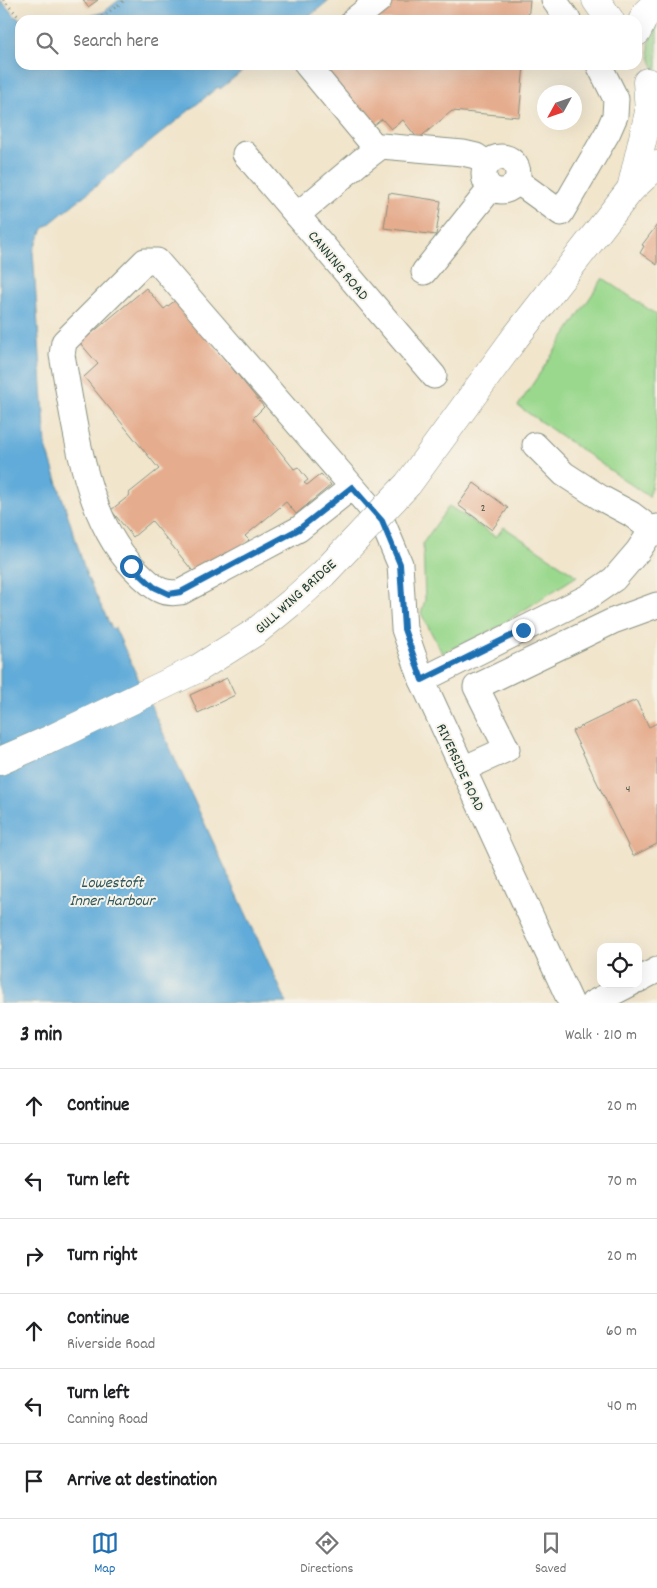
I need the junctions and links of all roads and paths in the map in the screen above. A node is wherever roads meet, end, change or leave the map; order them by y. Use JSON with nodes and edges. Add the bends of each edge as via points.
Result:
{"nodes":[{"id":1,"x":3,"y":0,"type":"edge"},
{"id":2,"x":124,"y":0,"type":"edge"},
{"id":3,"x":379,"y":0,"type":"edge"},
{"id":4,"x":554,"y":0,"type":"edge"},
{"id":5,"x":596,"y":0,"type":"edge"},
{"id":6,"x":657,"y":2,"type":"edge"},
{"id":7,"x":17,"y":15,"type":"edge"},
{"id":8,"x":104,"y":15,"type":"edge"},
{"id":9,"x":360,"y":15,"type":"edge"},
{"id":10,"x":564,"y":15,"type":"edge"},
{"id":11,"x":606,"y":15,"type":"edge"},
{"id":12,"x":642,"y":21,"type":"edge"},
{"id":13,"x":311,"y":70,"type":"edge"},
{"id":14,"x":602,"y":70,"type":"edge"},
{"id":15,"x":647,"y":78,"type":"edge"},
{"id":16,"x":376,"y":148,"type":"junction"},
{"id":17,"x":245,"y":154,"type":"dead end"},
{"id":18,"x":657,"y":165,"type":"edge"},
{"id":19,"x":490,"y":176,"type":"junction"},
{"id":20,"x":631,"y":189,"type":"junction"},
{"id":21,"x":297,"y":216,"type":"junction"},
{"id":22,"x":424,"y":272,"type":"dead end"},
{"id":23,"x":434,"y":376,"type":"dead end"},
{"id":24,"x":534,"y":445,"type":"dead end"},
{"id":25,"x":352,"y":487,"type":"junction"},
{"id":26,"x":655,"y":530,"type":"edge"},
{"id":27,"x":657,"y":605,"type":"edge"},
{"id":28,"x":422,"y":680,"type":"junction"},
{"id":29,"x":0,"y":761,"type":"edge"},
{"id":30,"x":463,"y":769,"type":"junction"},
{"id":31,"x":657,"y":970,"type":"edge"},
{"id":32,"x":642,"y":978,"type":"edge"},
{"id":33,"x":622,"y":988,"type":"edge"},
{"id":34,"x":571,"y":1003,"type":"edge"},
{"id":35,"x":593,"y":1003,"type":"edge"}],
"edges":[{"from":1,"to":7,"type":"path"},
{"from":2,"to":8,"type":"path"},
{"from":3,"to":9,"type":"street"},
{"from":4,"to":10,"type":"street"},
{"from":5,"to":11,"type":"highway"},
{"from":6,"to":12,"type":"highway"},
{"from":13,"to":16,"type":"street"},
{"from":14,"to":19,"type":"street","via":[[616,99],[615,116],[561,214],[517,181],[516,166],[506,158],[494,159]]},
{"from":15,"to":20,"type":"highway","via":[[648,112]]},
{"from":16,"to":19,"type":"street","via":[[390,146],[476,156]]},
{"from":16,"to":21,"type":"street"},
{"from":17,"to":21,"type":"street","name":"CANNING ROAD"},
{"from":18,"to":20,"type":"highway","name":"GULL WING BRIDGE"},
{"from":19,"to":22,"type":"street"},
{"from":20,"to":29,"type":"highway","name":"GULL WING BRIDGE","bridge":true,"via":[[514,339],[408,484],[323,574],[262,627],[197,669]]},
{"from":21,"to":23,"type":"street","name":"CANNING ROAD"},
{"from":24,"to":26,"type":"street","via":[[564,474]]},
{"from":25,"to":25,"type":"street","name":"RIVERSIDE ROAD","via":[[157,261],[145,261],[64,342],[62,355],[80,451],[93,498],[114,542],[131,566],[154,587],[169,594],[181,592],[299,529]]},
{"from":25,"to":28,"type":"street","name":"RIVERSIDE ROAD","via":[[382,521],[400,564],[404,629]]},
{"from":26,"to":28,"type":"street","via":[[614,578],[588,596]]},
{"from":27,"to":30,"type":"street","via":[[612,621],[476,687],[507,749]]},
{"from":28,"to":30,"type":"street","name":"RIVERSIDE ROAD"},
{"from":30,"to":34,"type":"street","name":"RIVERSIDE ROAD"},
{"from":31,"to":32,"type":"street"},
{"from":33,"to":35,"type":"street"}]}
